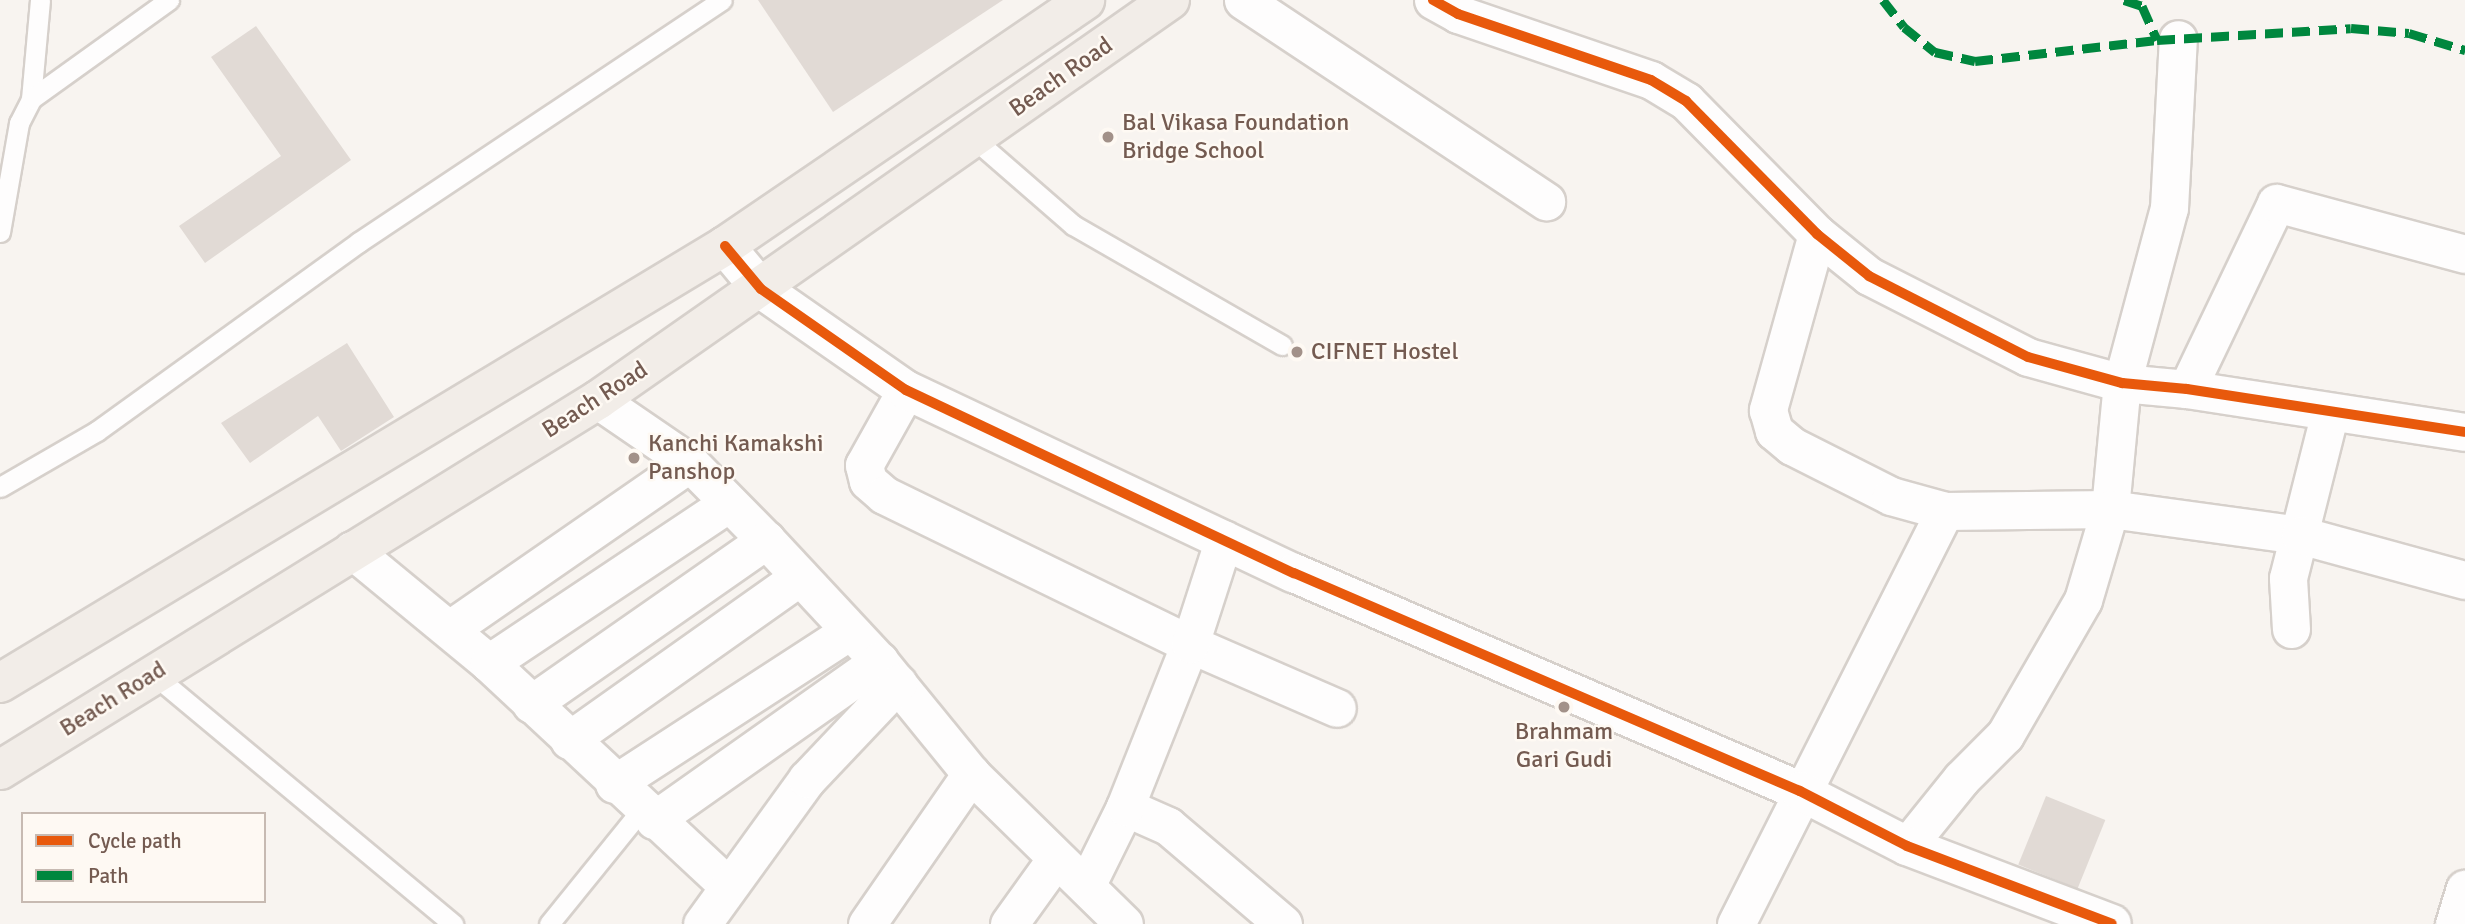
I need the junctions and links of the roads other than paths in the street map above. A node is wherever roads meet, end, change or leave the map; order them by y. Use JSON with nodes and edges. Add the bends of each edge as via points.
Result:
{"nodes":[{"id":1,"x":40,"y":0,"type":"edge"},
{"id":2,"x":169,"y":0,"type":"edge"},
{"id":3,"x":722,"y":0,"type":"edge"},
{"id":4,"x":1085,"y":0,"type":"edge"},
{"id":5,"x":1170,"y":0,"type":"edge"},
{"id":6,"x":1243,"y":0,"type":"edge"},
{"id":7,"x":1433,"y":0,"type":"edge"},
{"id":8,"x":2178,"y":39,"type":"dead end"},
{"id":9,"x":31,"y":99,"type":"junction"},
{"id":10,"x":973,"y":138,"type":"junction"},
{"id":11,"x":1546,"y":201,"type":"dead end"},
{"id":12,"x":0,"y":232,"type":"edge"},
{"id":13,"x":1817,"y":234,"type":"junction"},
{"id":14,"x":725,"y":246,"type":"junction"},
{"id":15,"x":2465,"y":254,"type":"edge"},
{"id":16,"x":761,"y":289,"type":"junction"},
{"id":17,"x":1282,"y":345,"type":"dead end"},
{"id":18,"x":2122,"y":383,"type":"junction"},
{"id":19,"x":2187,"y":389,"type":"junction"},
{"id":20,"x":906,"y":390,"type":"junction"},
{"id":21,"x":598,"y":400,"type":"junction"},
{"id":22,"x":2330,"y":412,"type":"junction"},
{"id":23,"x":2465,"y":432,"type":"edge"},
{"id":24,"x":690,"y":463,"type":"junction"},
{"id":25,"x":0,"y":487,"type":"edge"},
{"id":26,"x":729,"y":503,"type":"junction"},
{"id":27,"x":2109,"y":509,"type":"junction"},
{"id":28,"x":1945,"y":511,"type":"junction"},
{"id":29,"x":2301,"y":535,"type":"junction"},
{"id":30,"x":1224,"y":538,"type":"junction"},
{"id":31,"x":766,"y":540,"type":"junction"},
{"id":32,"x":352,"y":550,"type":"junction"},
{"id":33,"x":798,"y":578,"type":"junction"},
{"id":34,"x":2465,"y":580,"type":"edge"},
{"id":35,"x":450,"y":629,"type":"junction"},
{"id":36,"x":2291,"y":629,"type":"dead end"},
{"id":37,"x":849,"y":631,"type":"junction"},
{"id":38,"x":1190,"y":645,"type":"junction"},
{"id":39,"x":489,"y":663,"type":"junction"},
{"id":40,"x":888,"y":672,"type":"junction"},
{"id":41,"x":153,"y":674,"type":"junction"},
{"id":42,"x":0,"y":683,"type":"edge"},
{"id":43,"x":531,"y":704,"type":"junction"},
{"id":44,"x":1337,"y":708,"type":"dead end"},
{"id":45,"x":569,"y":740,"type":"junction"},
{"id":46,"x":0,"y":770,"type":"edge"},
{"id":47,"x":971,"y":774,"type":"junction"},
{"id":48,"x":614,"y":784,"type":"junction"},
{"id":49,"x":1800,"y":791,"type":"junction"},
{"id":50,"x":1125,"y":807,"type":"junction"},
{"id":51,"x":648,"y":814,"type":"junction"},
{"id":52,"x":1907,"y":846,"type":"junction"},
{"id":53,"x":1055,"y":860,"type":"junction"},
{"id":54,"x":727,"y":885,"type":"junction"},
{"id":55,"x":1086,"y":886,"type":"junction"},
{"id":56,"x":2465,"y":889,"type":"edge"},
{"id":57,"x":453,"y":924,"type":"edge"},
{"id":58,"x":549,"y":924,"type":"edge"},
{"id":59,"x":702,"y":924,"type":"edge"},
{"id":60,"x":867,"y":924,"type":"edge"},
{"id":61,"x":1009,"y":924,"type":"edge"},
{"id":62,"x":1124,"y":924,"type":"edge"},
{"id":63,"x":1283,"y":924,"type":"edge"},
{"id":64,"x":1736,"y":924,"type":"edge"},
{"id":65,"x":2112,"y":924,"type":"edge"},
{"id":66,"x":2454,"y":924,"type":"edge"}],
"edges":[{"from":1,"to":9,"type":"lane"},
{"from":2,"to":9,"type":"lane"},
{"from":3,"to":25,"type":"lane","via":[[359,242],[97,431]]},
{"from":4,"to":14,"type":"main road","name":"Beach Road"},
{"from":5,"to":10,"type":"main road","name":"Beach Road"},
{"from":6,"to":11,"type":"street"},
{"from":7,"to":13,"type":"street","via":[[1458,14],[1651,80],[1686,101]]},
{"from":8,"to":18,"type":"street","via":[[2169,208]]},
{"from":9,"to":12,"type":"lane","via":[[19,123]]},
{"from":10,"to":16,"type":"main road","name":"Beach Road"},
{"from":10,"to":17,"type":"lane","via":[[1073,225]]},
{"from":13,"to":18,"type":"street","via":[[1869,276],[2028,356]]},
{"from":13,"to":28,"type":"street","via":[[1768,410],[1774,431],[1792,446],[1891,496]]},
{"from":14,"to":16,"type":"street"},
{"from":14,"to":42,"type":"main road","name":"Beach Road"},
{"from":15,"to":19,"type":"street","via":[[2276,204]]},
{"from":16,"to":20,"type":"street"},
{"from":16,"to":21,"type":"main road","name":"Beach Road"},
{"from":18,"to":19,"type":"street"},
{"from":18,"to":27,"type":"street"},
{"from":19,"to":22,"type":"street"},
{"from":20,"to":30,"type":"street"},
{"from":20,"to":38,"type":"street","via":[[868,454],[868,481],[884,495]]},
{"from":21,"to":24,"type":"street"},
{"from":21,"to":32,"type":"main road","name":"Beach Road"},
{"from":22,"to":23,"type":"street"},
{"from":22,"to":29,"type":"street"},
{"from":24,"to":26,"type":"street"},
{"from":24,"to":35,"type":"street"},
{"from":26,"to":31,"type":"street"},
{"from":26,"to":39,"type":"street"},
{"from":27,"to":28,"type":"street"},
{"from":27,"to":29,"type":"street"},
{"from":27,"to":52,"type":"street","via":[[2083,600],[2005,735],[1961,779]]},
{"from":28,"to":49,"type":"street"},
{"from":29,"to":34,"type":"street"},
{"from":29,"to":36,"type":"street","via":[[2288,578]]},
{"from":30,"to":38,"type":"street"},
{"from":30,"to":49,"type":"street","via":[[1294,573]]},
{"from":31,"to":33,"type":"street"},
{"from":31,"to":43,"type":"street"},
{"from":32,"to":35,"type":"street"},
{"from":32,"to":41,"type":"main road","name":"Beach Road"},
{"from":33,"to":37,"type":"street"},
{"from":33,"to":45,"type":"street"},
{"from":35,"to":39,"type":"street"},
{"from":37,"to":40,"type":"street"},
{"from":37,"to":48,"type":"street"},
{"from":38,"to":44,"type":"street"},
{"from":38,"to":50,"type":"street"},
{"from":39,"to":43,"type":"street"},
{"from":40,"to":47,"type":"street"},
{"from":40,"to":51,"type":"street"},
{"from":40,"to":54,"type":"street"},
{"from":41,"to":46,"type":"main road","name":"Beach Road"},
{"from":41,"to":57,"type":"lane"},
{"from":43,"to":45,"type":"street"},
{"from":45,"to":48,"type":"street"},
{"from":47,"to":53,"type":"street"},
{"from":47,"to":60,"type":"street"},
{"from":48,"to":51,"type":"street"},
{"from":49,"to":52,"type":"street"},
{"from":49,"to":64,"type":"street"},
{"from":50,"to":55,"type":"street"},
{"from":50,"to":63,"type":"street","via":[[1167,826]]},
{"from":51,"to":54,"type":"street"},
{"from":51,"to":58,"type":"lane"},
{"from":52,"to":65,"type":"street"},
{"from":53,"to":55,"type":"street"},
{"from":53,"to":61,"type":"street"},
{"from":54,"to":59,"type":"street"},
{"from":55,"to":62,"type":"street"},
{"from":56,"to":66,"type":"street"}]}
